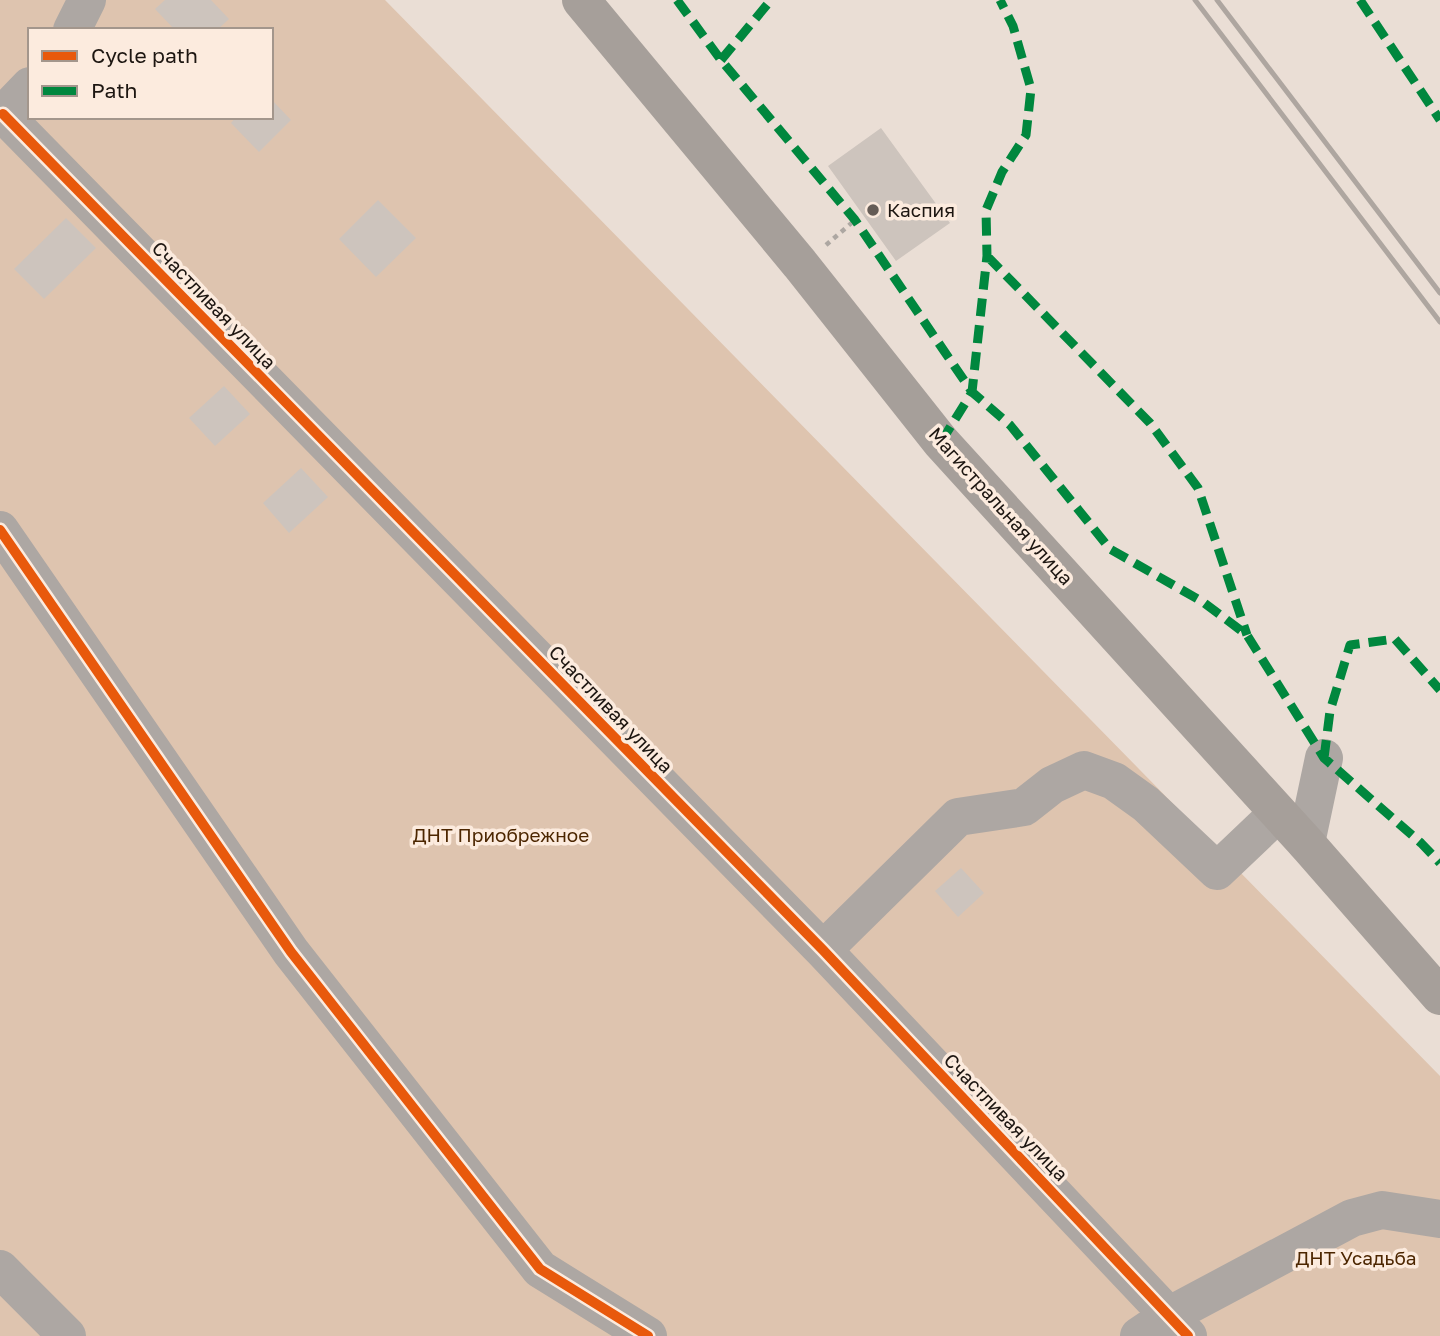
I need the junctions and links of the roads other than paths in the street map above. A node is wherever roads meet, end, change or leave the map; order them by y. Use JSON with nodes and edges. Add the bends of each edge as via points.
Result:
{"nodes":[{"id":1,"x":87,"y":0,"type":"edge"},
{"id":2,"x":581,"y":0,"type":"edge"},
{"id":3,"x":73,"y":28,"type":"edge"},
{"id":4,"x":28,"y":88,"type":"edge"},
{"id":5,"x":1,"y":116,"type":"edge"},
{"id":6,"x":0,"y":530,"type":"edge"},
{"id":7,"x":1324,"y":758,"type":"dead end"},
{"id":8,"x":1278,"y":813,"type":"junction"},
{"id":9,"x":1306,"y":844,"type":"junction"},
{"id":10,"x":823,"y":950,"type":"junction"},
{"id":11,"x":1440,"y":996,"type":"edge"},
{"id":12,"x":1440,"y":1219,"type":"edge"},
{"id":13,"x":0,"y":1269,"type":"edge"},
{"id":14,"x":1166,"y":1329,"type":"edge"},
{"id":15,"x":67,"y":1336,"type":"edge"},
{"id":16,"x":648,"y":1336,"type":"edge"}],
"edges":[{"from":1,"to":3,"type":"street"},
{"from":2,"to":8,"type":"main road","name":"Магистральная улица","via":[[941,442]]},
{"from":4,"to":5,"type":"street"},
{"from":5,"to":10,"type":"street","name":"Счастливая улица"},
{"from":6,"to":16,"type":"street","via":[[292,952],[540,1269]]},
{"from":7,"to":9,"type":"street"},
{"from":8,"to":9,"type":"main road","name":"Магистральная улица"},
{"from":8,"to":10,"type":"street","via":[[1217,871],[1146,804],[1114,781],[1084,771],[1052,785],[1024,807],[958,817]]},
{"from":9,"to":11,"type":"main road","name":"Магистральная улица"},
{"from":10,"to":14,"type":"street","name":"Счастливая улица"},
{"from":12,"to":14,"type":"street","via":[[1382,1210],[1352,1218]]},
{"from":13,"to":15,"type":"street"}]}
